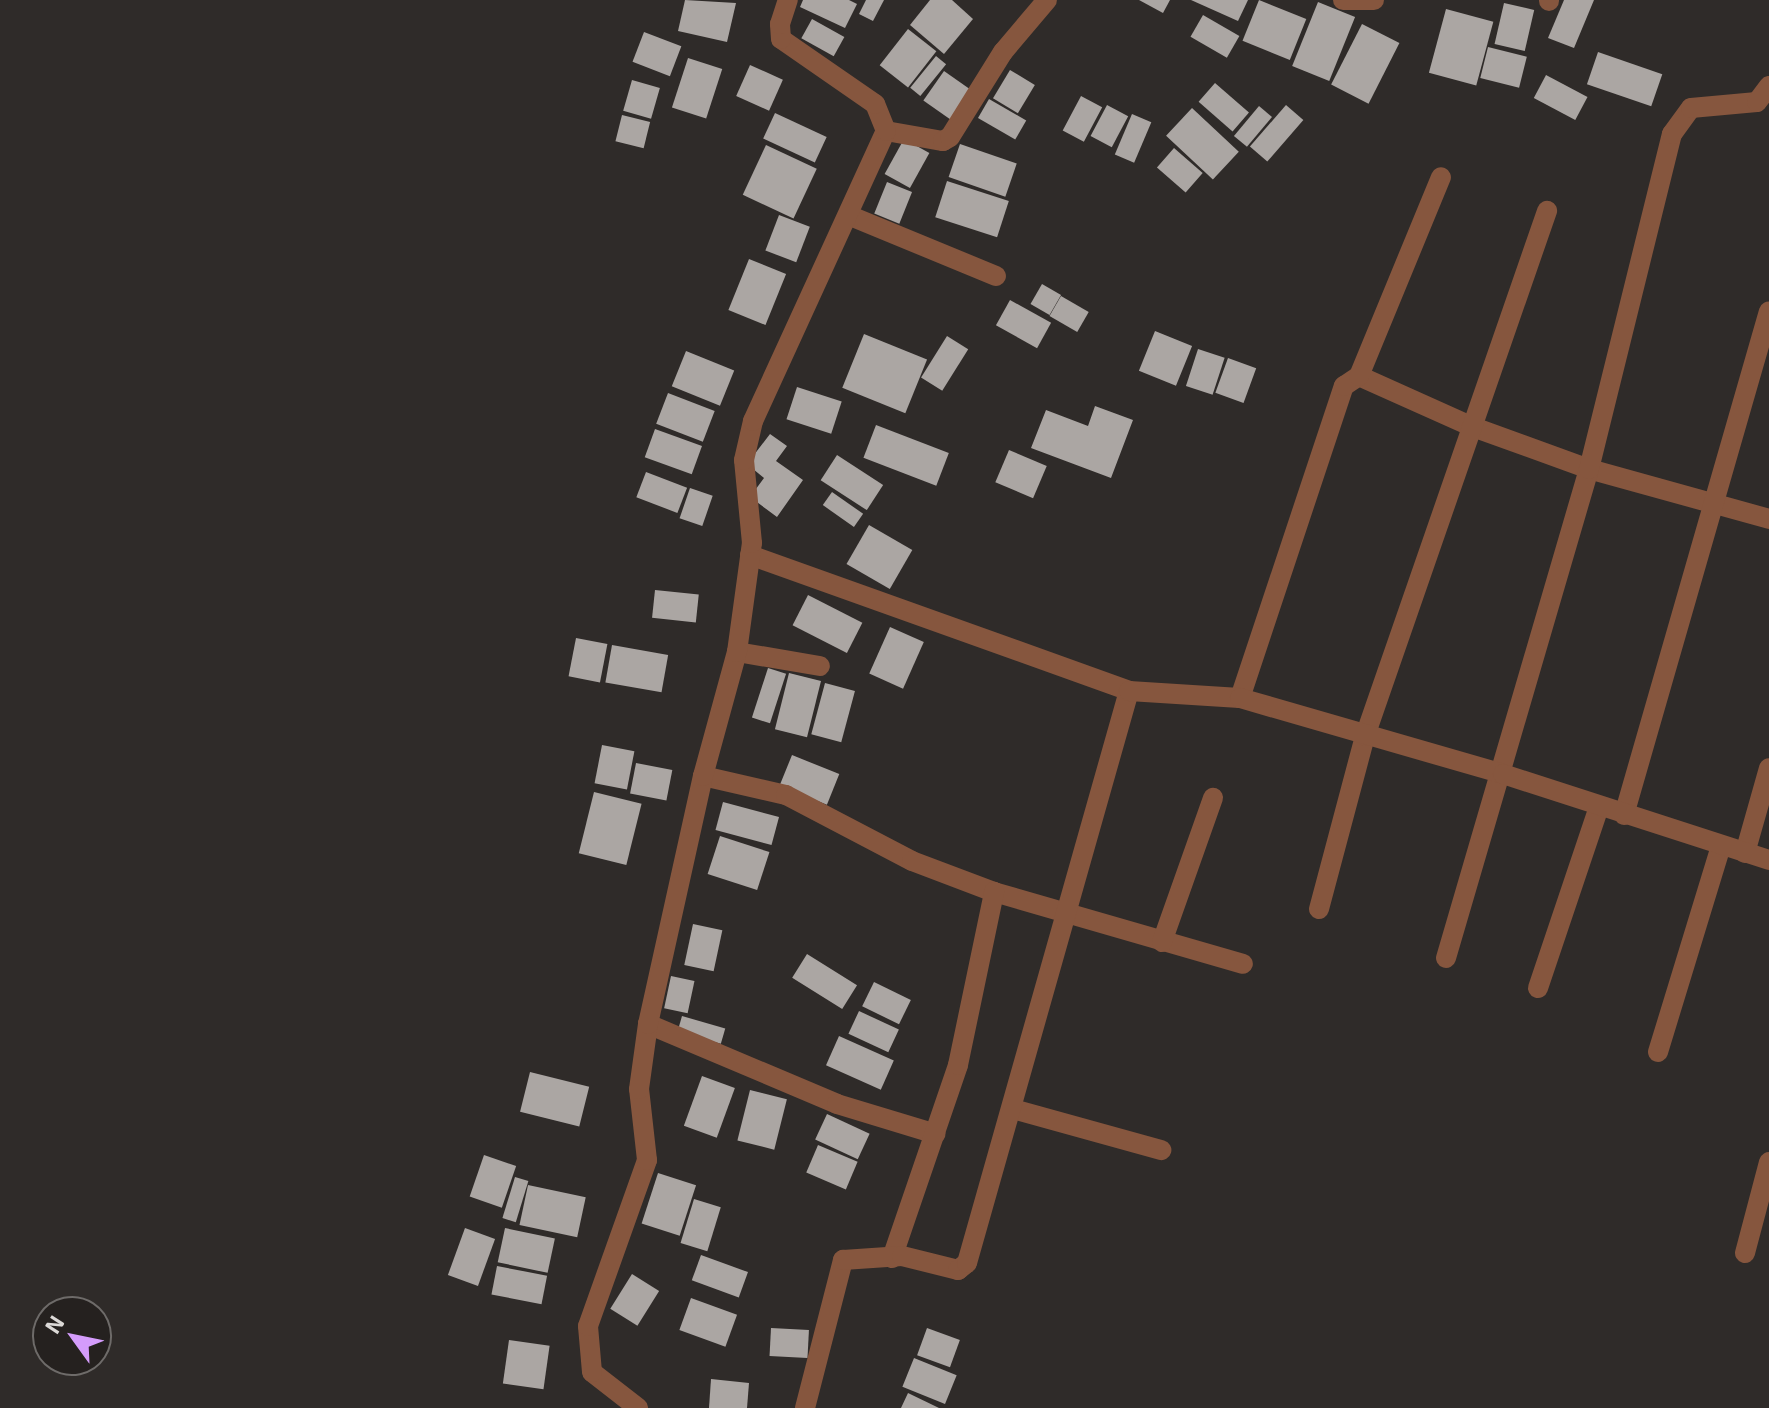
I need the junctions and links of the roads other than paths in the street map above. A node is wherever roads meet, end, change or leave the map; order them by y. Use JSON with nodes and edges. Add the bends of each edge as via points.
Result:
{"nodes":[{"id":1,"x":788,"y":0,"type":"edge"},
{"id":2,"x":1047,"y":0,"type":"edge"},
{"id":3,"x":1343,"y":0,"type":"edge"},
{"id":4,"x":1374,"y":0,"type":"edge"},
{"id":5,"x":1765,"y":99,"type":"edge"},
{"id":6,"x":886,"y":131,"type":"junction"},
{"id":7,"x":1441,"y":177,"type":"dead end"},
{"id":8,"x":1547,"y":211,"type":"dead end"},
{"id":9,"x":848,"y":215,"type":"junction"},
{"id":10,"x":996,"y":276,"type":"dead end"},
{"id":11,"x":1769,"y":311,"type":"edge"},
{"id":12,"x":1763,"y":354,"type":"edge"},
{"id":13,"x":1359,"y":376,"type":"junction"},
{"id":14,"x":1473,"y":427,"type":"junction"},
{"id":15,"x":1589,"y":469,"type":"junction"},
{"id":16,"x":1711,"y":502,"type":"junction"},
{"id":17,"x":1769,"y":519,"type":"edge"},
{"id":18,"x":750,"y":555,"type":"junction"},
{"id":19,"x":737,"y":652,"type":"junction"},
{"id":20,"x":820,"y":666,"type":"dead end"},
{"id":21,"x":1129,"y":691,"type":"junction"},
{"id":22,"x":1240,"y":698,"type":"junction"},
{"id":23,"x":1365,"y":736,"type":"junction"},
{"id":24,"x":1769,"y":768,"type":"edge"},
{"id":25,"x":1503,"y":774,"type":"junction"},
{"id":26,"x":703,"y":776,"type":"junction"},
{"id":27,"x":1213,"y":798,"type":"dead end"},
{"id":28,"x":1599,"y":807,"type":"junction"},
{"id":29,"x":1624,"y":815,"type":"junction"},
{"id":30,"x":1721,"y":846,"type":"junction"},
{"id":31,"x":1745,"y":853,"type":"junction"},
{"id":32,"x":1769,"y":860,"type":"edge"},
{"id":33,"x":994,"y":892,"type":"junction"},
{"id":34,"x":1319,"y":909,"type":"dead end"},
{"id":35,"x":1068,"y":917,"type":"junction"},
{"id":36,"x":1162,"y":942,"type":"junction"},
{"id":37,"x":1446,"y":958,"type":"dead end"},
{"id":38,"x":1243,"y":964,"type":"dead end"},
{"id":39,"x":1538,"y":988,"type":"dead end"},
{"id":40,"x":648,"y":1024,"type":"junction"},
{"id":41,"x":1658,"y":1052,"type":"dead end"},
{"id":42,"x":1013,"y":1109,"type":"junction"},
{"id":43,"x":936,"y":1134,"type":"junction"},
{"id":44,"x":1161,"y":1150,"type":"dead end"},
{"id":45,"x":1769,"y":1162,"type":"edge"},
{"id":46,"x":1745,"y":1253,"type":"dead end"},
{"id":47,"x":892,"y":1258,"type":"junction"},
{"id":48,"x":638,"y":1408,"type":"edge"},
{"id":49,"x":805,"y":1408,"type":"edge"}],
"edges":[{"from":1,"to":6,"type":"street","via":[[781,39],[875,104]]},
{"from":2,"to":6,"type":"street","via":[[1003,52],[950,137],[943,141]]},
{"from":3,"to":4,"type":"street"},
{"from":5,"to":15,"type":"street","via":[[1691,108],[1672,134]]},
{"from":6,"to":9,"type":"street"},
{"from":7,"to":13,"type":"street"},
{"from":8,"to":14,"type":"street"},
{"from":9,"to":10,"type":"street"},
{"from":9,"to":18,"type":"street","via":[[747,441],[742,476]]},
{"from":11,"to":12,"type":"street"},
{"from":12,"to":16,"type":"street"},
{"from":13,"to":14,"type":"street"},
{"from":13,"to":22,"type":"street","via":[[1344,386]]},
{"from":14,"to":15,"type":"street"},
{"from":14,"to":23,"type":"street"},
{"from":15,"to":16,"type":"street"},
{"from":15,"to":25,"type":"street"},
{"from":16,"to":17,"type":"street"},
{"from":16,"to":29,"type":"street"},
{"from":18,"to":19,"type":"street"},
{"from":18,"to":21,"type":"street"},
{"from":19,"to":20,"type":"street"},
{"from":19,"to":26,"type":"street"},
{"from":21,"to":22,"type":"street"},
{"from":21,"to":35,"type":"street"},
{"from":22,"to":23,"type":"street"},
{"from":23,"to":25,"type":"street"},
{"from":23,"to":34,"type":"street"},
{"from":24,"to":31,"type":"street"},
{"from":25,"to":28,"type":"street"},
{"from":25,"to":37,"type":"street"},
{"from":26,"to":33,"type":"street","via":[[786,795],[912,861]]},
{"from":26,"to":40,"type":"street"},
{"from":27,"to":36,"type":"street"},
{"from":28,"to":29,"type":"street"},
{"from":28,"to":39,"type":"street"},
{"from":29,"to":30,"type":"street"},
{"from":30,"to":31,"type":"street"},
{"from":30,"to":41,"type":"street"},
{"from":31,"to":32,"type":"street"},
{"from":33,"to":35,"type":"street"},
{"from":33,"to":43,"type":"street","via":[[958,1065]]},
{"from":35,"to":36,"type":"street"},
{"from":35,"to":42,"type":"street"},
{"from":36,"to":38,"type":"street"},
{"from":40,"to":43,"type":"street","via":[[837,1104]]},
{"from":40,"to":48,"type":"street","via":[[639,1089],[647,1160],[588,1326],[592,1372]]},
{"from":42,"to":44,"type":"street"},
{"from":42,"to":47,"type":"street","via":[[967,1263],[958,1270]]},
{"from":43,"to":47,"type":"street"},
{"from":45,"to":46,"type":"street"},
{"from":47,"to":49,"type":"street","via":[[843,1260]]}]}
